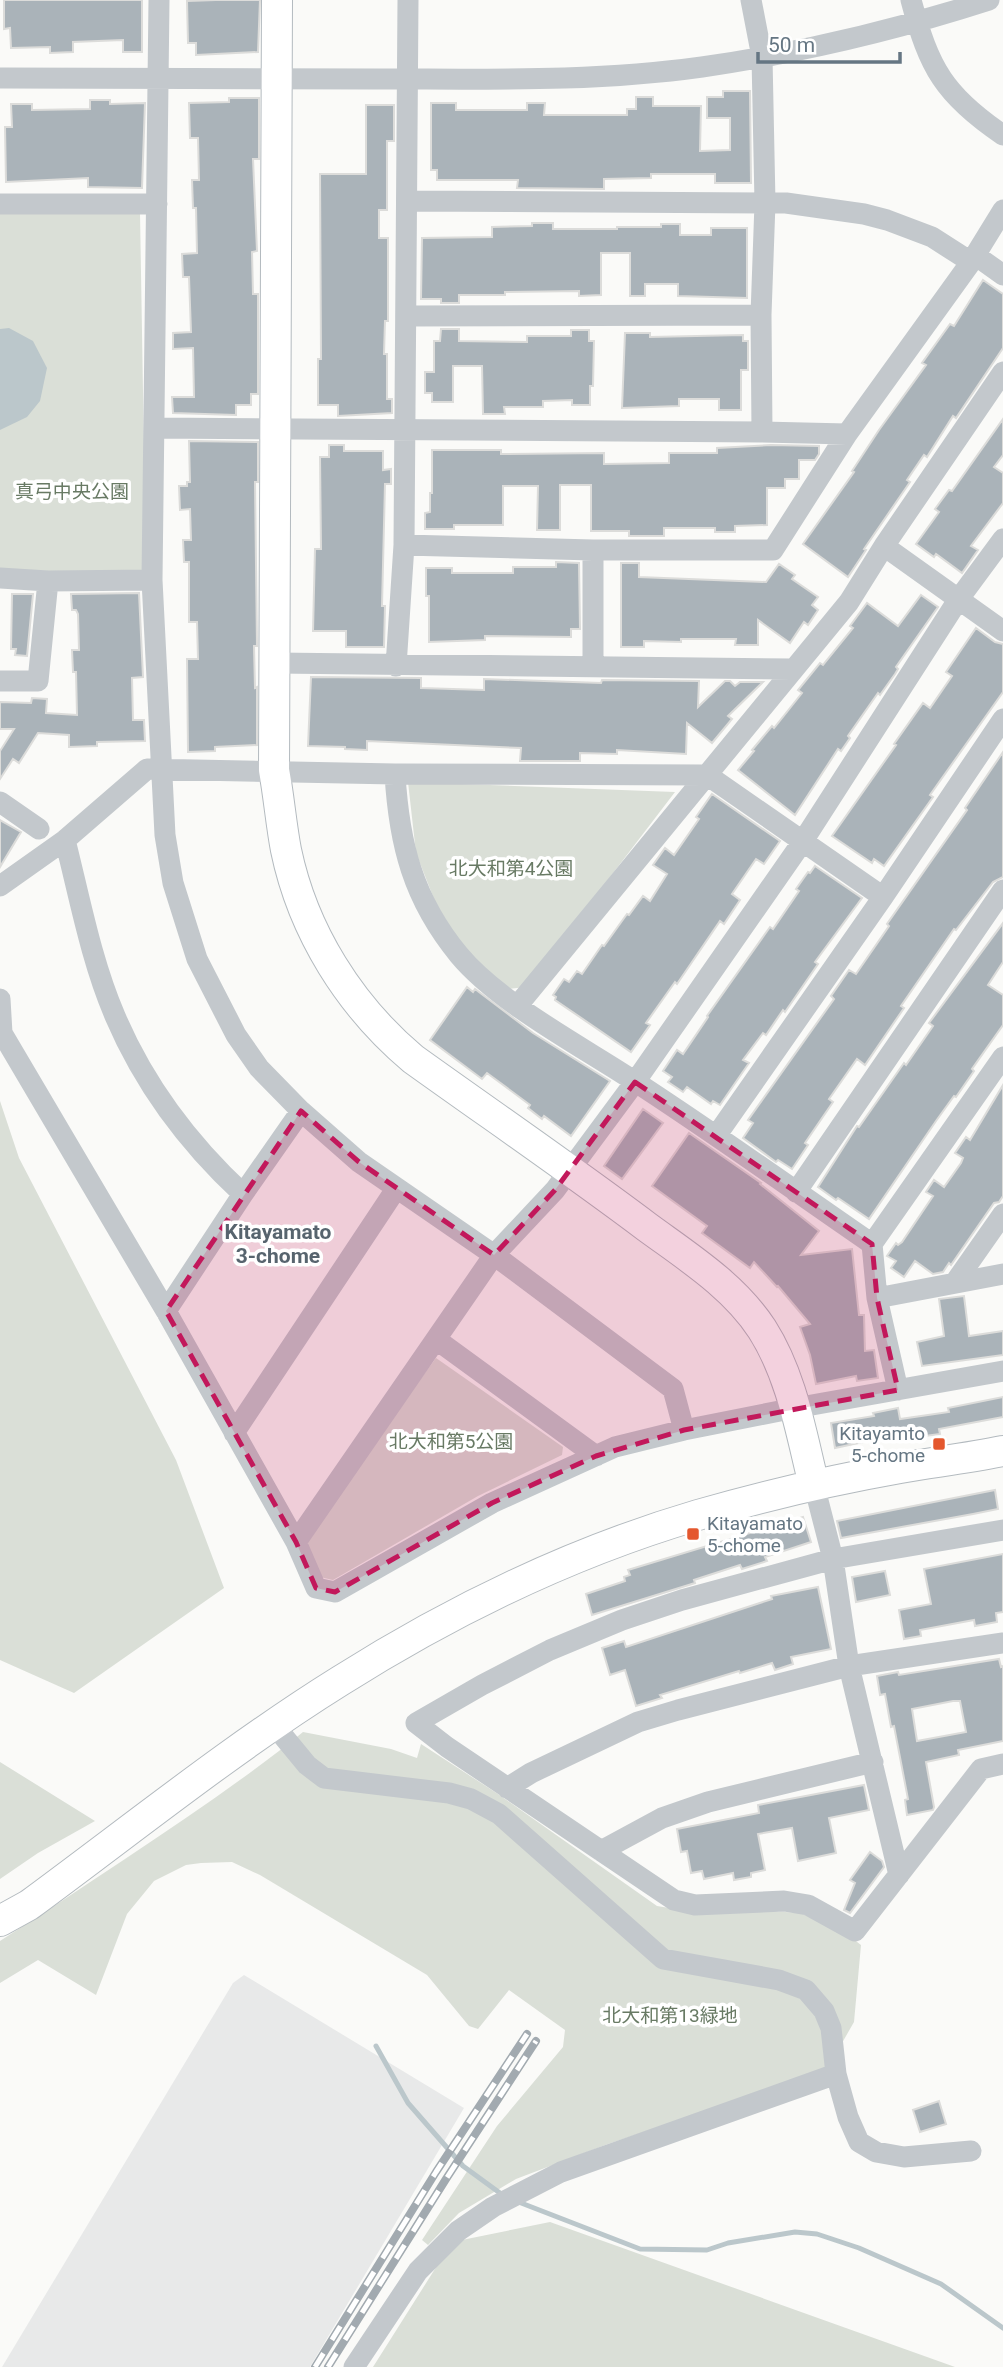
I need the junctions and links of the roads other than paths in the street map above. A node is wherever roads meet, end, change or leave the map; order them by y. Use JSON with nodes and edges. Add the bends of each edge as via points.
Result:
{"nodes":[{"id":1,"x":159,"y":0,"type":"edge"},
{"id":2,"x":278,"y":0,"type":"edge"},
{"id":3,"x":408,"y":0,"type":"edge"},
{"id":4,"x":751,"y":0,"type":"edge"},
{"id":5,"x":911,"y":0,"type":"edge"},
{"id":6,"x":989,"y":0,"type":"edge"},
{"id":7,"x":917,"y":23,"type":"junction"},
{"id":8,"x":762,"y":57,"type":"junction"},
{"id":9,"x":158,"y":77,"type":"junction"},
{"id":10,"x":0,"y":78,"type":"edge"},
{"id":11,"x":276,"y":78,"type":"junction"},
{"id":12,"x":409,"y":79,"type":"junction"},
{"id":13,"x":1003,"y":135,"type":"edge"},
{"id":14,"x":407,"y":201,"type":"junction"},
{"id":15,"x":765,"y":203,"type":"junction"},
{"id":16,"x":0,"y":204,"type":"edge"},
{"id":17,"x":156,"y":204,"type":"junction"},
{"id":18,"x":1003,"y":210,"type":"edge"},
{"id":19,"x":973,"y":258,"type":"junction"},
{"id":20,"x":1003,"y":275,"type":"edge"},
{"id":21,"x":761,"y":315,"type":"junction"},
{"id":22,"x":407,"y":316,"type":"junction"},
{"id":23,"x":1003,"y":372,"type":"edge"},
{"id":24,"x":154,"y":428,"type":"junction"},
{"id":25,"x":276,"y":428,"type":"junction"},
{"id":26,"x":405,"y":429,"type":"junction"},
{"id":27,"x":762,"y":432,"type":"junction"},
{"id":28,"x":847,"y":434,"type":"junction"},
{"id":29,"x":1003,"y":539,"type":"edge"},
{"id":30,"x":404,"y":545,"type":"junction"},
{"id":31,"x":884,"y":546,"type":"junction"},
{"id":32,"x":593,"y":550,"type":"junction"},
{"id":33,"x":0,"y":578,"type":"edge"},
{"id":34,"x":152,"y":580,"type":"junction"},
{"id":35,"x":48,"y":581,"type":"junction"},
{"id":36,"x":958,"y":600,"type":"junction"},
{"id":37,"x":1003,"y":631,"type":"edge"},
{"id":38,"x":276,"y":663,"type":"junction"},
{"id":39,"x":396,"y":666,"type":"junction"},
{"id":40,"x":593,"y":667,"type":"junction"},
{"id":41,"x":792,"y":669,"type":"junction"},
{"id":42,"x":0,"y":681,"type":"edge"},
{"id":43,"x":1000,"y":728,"type":"edge"},
{"id":44,"x":163,"y":768,"type":"junction"},
{"id":45,"x":274,"y":770,"type":"junction"},
{"id":46,"x":395,"y":774,"type":"junction"},
{"id":47,"x":707,"y":775,"type":"junction"},
{"id":48,"x":0,"y":802,"type":"edge"},
{"id":49,"x":39,"y":829,"type":"dead end"},
{"id":50,"x":65,"y":840,"type":"junction"},
{"id":51,"x":803,"y":841,"type":"junction"},
{"id":52,"x":0,"y":886,"type":"edge"},
{"id":53,"x":1003,"y":890,"type":"edge"},
{"id":54,"x":883,"y":897,"type":"junction"},
{"id":55,"x":0,"y":999,"type":"edge"},
{"id":56,"x":518,"y":1005,"type":"junction"},
{"id":57,"x":1003,"y":1056,"type":"edge"},
{"id":58,"x":635,"y":1082,"type":"junction"},
{"id":59,"x":301,"y":1111,"type":"junction"},
{"id":60,"x":716,"y":1136,"type":"junction"},
{"id":61,"x":570,"y":1170,"type":"junction"},
{"id":62,"x":396,"y":1189,"type":"junction"},
{"id":63,"x":796,"y":1192,"type":"junction"},
{"id":64,"x":243,"y":1194,"type":"junction"},
{"id":65,"x":1003,"y":1214,"type":"edge"},
{"id":66,"x":872,"y":1244,"type":"junction"},
{"id":67,"x":495,"y":1255,"type":"junction"},
{"id":68,"x":1003,"y":1273,"type":"edge"},
{"id":69,"x":956,"y":1281,"type":"junction"},
{"id":70,"x":877,"y":1298,"type":"junction"},
{"id":71,"x":166,"y":1311,"type":"junction"},
{"id":72,"x":437,"y":1340,"type":"junction"},
{"id":73,"x":1003,"y":1371,"type":"edge"},
{"id":74,"x":898,"y":1390,"type":"junction"},
{"id":75,"x":795,"y":1408,"type":"junction"},
{"id":76,"x":684,"y":1430,"type":"junction"},
{"id":77,"x":234,"y":1433,"type":"junction"},
{"id":78,"x":1003,"y":1451,"type":"edge"},
{"id":79,"x":596,"y":1456,"type":"junction"},
{"id":80,"x":814,"y":1486,"type":"junction"},
{"id":81,"x":1003,"y":1530,"type":"edge"},
{"id":82,"x":296,"y":1542,"type":"junction"},
{"id":83,"x":833,"y":1559,"type":"junction"},
{"id":84,"x":1003,"y":1643,"type":"edge"},
{"id":85,"x":849,"y":1666,"type":"junction"},
{"id":86,"x":274,"y":1725,"type":"junction"},
{"id":87,"x":873,"y":1762,"type":"junction"},
{"id":88,"x":1003,"y":1764,"type":"edge"},
{"id":89,"x":508,"y":1788,"type":"junction"},
{"id":90,"x":601,"y":1851,"type":"junction"},
{"id":91,"x":899,"y":1875,"type":"junction"},
{"id":92,"x":0,"y":1921,"type":"edge"},
{"id":93,"x":836,"y":2074,"type":"junction"},
{"id":94,"x":971,"y":2151,"type":"dead end"},
{"id":95,"x":354,"y":2367,"type":"edge"}],
"edges":[{"from":1,"to":9,"type":"street"},
{"from":2,"to":11,"type":"street"},
{"from":3,"to":12,"type":"street"},
{"from":4,"to":8,"type":"street"},
{"from":5,"to":7,"type":"street"},
{"from":6,"to":7,"type":"street"},
{"from":7,"to":8,"type":"street"},
{"from":7,"to":13,"type":"street","via":[[928,55],[956,99]]},
{"from":8,"to":12,"type":"street","via":[[558,80]]},
{"from":8,"to":15,"type":"street"},
{"from":9,"to":10,"type":"street"},
{"from":9,"to":11,"type":"street"},
{"from":9,"to":17,"type":"street"},
{"from":11,"to":12,"type":"street"},
{"from":11,"to":25,"type":"street"},
{"from":12,"to":14,"type":"street"},
{"from":14,"to":15,"type":"street"},
{"from":14,"to":22,"type":"street"},
{"from":15,"to":19,"type":"street","via":[[875,217],[932,237]]},
{"from":15,"to":21,"type":"street"},
{"from":16,"to":17,"type":"street"},
{"from":17,"to":24,"type":"street"},
{"from":18,"to":19,"type":"street"},
{"from":19,"to":20,"type":"street"},
{"from":19,"to":28,"type":"street"},
{"from":21,"to":22,"type":"street"},
{"from":21,"to":27,"type":"street"},
{"from":22,"to":26,"type":"street"},
{"from":23,"to":31,"type":"street"},
{"from":24,"to":25,"type":"street"},
{"from":24,"to":34,"type":"street"},
{"from":25,"to":26,"type":"street"},
{"from":25,"to":38,"type":"street"},
{"from":26,"to":27,"type":"street"},
{"from":26,"to":30,"type":"street"},
{"from":27,"to":28,"type":"street"},
{"from":28,"to":32,"type":"street","via":[[774,550]]},
{"from":29,"to":36,"type":"street"},
{"from":30,"to":32,"type":"street"},
{"from":30,"to":39,"type":"street"},
{"from":31,"to":36,"type":"street"},
{"from":31,"to":41,"type":"street","via":[[849,602]]},
{"from":32,"to":40,"type":"street"},
{"from":33,"to":35,"type":"street"},
{"from":34,"to":35,"type":"street"},
{"from":34,"to":44,"type":"street"},
{"from":35,"to":42,"type":"street","via":[[38,681]]},
{"from":36,"to":37,"type":"street"},
{"from":36,"to":51,"type":"street"},
{"from":38,"to":39,"type":"street"},
{"from":38,"to":45,"type":"street"},
{"from":39,"to":40,"type":"street"},
{"from":40,"to":41,"type":"street"},
{"from":41,"to":47,"type":"street"},
{"from":43,"to":54,"type":"street"},
{"from":44,"to":45,"type":"street"},
{"from":44,"to":50,"type":"street","via":[[146,769]]},
{"from":44,"to":59,"type":"street","via":[[173,883],[197,959],[259,1068]]},
{"from":45,"to":46,"type":"street"},
{"from":45,"to":61,"type":"street","via":[[294,884],[322,947],[354,999],[413,1059]]},
{"from":46,"to":47,"type":"street"},
{"from":46,"to":56,"type":"street","via":[[404,850],[419,892],[461,957]]},
{"from":47,"to":51,"type":"street"},
{"from":47,"to":56,"type":"street"},
{"from":48,"to":49,"type":"street"},
{"from":50,"to":52,"type":"street"},
{"from":50,"to":64,"type":"street","via":[[86,930],[114,1014],[133,1054],[192,1140]]},
{"from":51,"to":54,"type":"street"},
{"from":51,"to":58,"type":"street"},
{"from":53,"to":63,"type":"street"},
{"from":54,"to":60,"type":"street"},
{"from":55,"to":71,"type":"street","via":[[2,1033]]},
{"from":56,"to":58,"type":"street"},
{"from":57,"to":66,"type":"street"},
{"from":58,"to":60,"type":"street"},
{"from":58,"to":61,"type":"street"},
{"from":59,"to":62,"type":"street"},
{"from":59,"to":64,"type":"street"},
{"from":60,"to":63,"type":"street"},
{"from":61,"to":67,"type":"street"},
{"from":61,"to":75,"type":"street","via":[[699,1265],[746,1308],[776,1354]]},
{"from":62,"to":67,"type":"street"},
{"from":62,"to":77,"type":"street"},
{"from":63,"to":66,"type":"street"},
{"from":64,"to":71,"type":"street"},
{"from":65,"to":69,"type":"street"},
{"from":66,"to":70,"type":"street"},
{"from":67,"to":72,"type":"street"},
{"from":67,"to":76,"type":"street","via":[[673,1389]]},
{"from":68,"to":69,"type":"street"},
{"from":69,"to":70,"type":"street"},
{"from":70,"to":74,"type":"street"},
{"from":71,"to":77,"type":"street"},
{"from":72,"to":79,"type":"street"},
{"from":72,"to":82,"type":"street"},
{"from":73,"to":74,"type":"street"},
{"from":74,"to":75,"type":"street"},
{"from":75,"to":76,"type":"street"},
{"from":75,"to":80,"type":"street"},
{"from":76,"to":79,"type":"street"},
{"from":77,"to":82,"type":"street"},
{"from":78,"to":80,"type":"street"},
{"from":79,"to":82,"type":"street","via":[[492,1503],[335,1592],[316,1588]]},
{"from":80,"to":83,"type":"street"},
{"from":80,"to":86,"type":"street","via":[[697,1516],[517,1584],[401,1644]]},
{"from":81,"to":83,"type":"street"},
{"from":83,"to":85,"type":"street"},
{"from":83,"to":89,"type":"street","via":[[622,1620],[550,1650],[416,1723]]},
{"from":84,"to":85,"type":"street"},
{"from":85,"to":87,"type":"street"},
{"from":85,"to":89,"type":"street","via":[[638,1722]]},
{"from":86,"to":92,"type":"street","via":[[29,1905]]},
{"from":86,"to":93,"type":"street","via":[[324,1778],[449,1793],[499,1814],[663,1959],[779,1980],[806,1990],[831,2028]]},
{"from":87,"to":90,"type":"street","via":[[708,1802],[662,1818]]},
{"from":87,"to":91,"type":"street"},
{"from":88,"to":91,"type":"street","via":[[981,1769]]},
{"from":89,"to":90,"type":"street"},
{"from":90,"to":91,"type":"street","via":[[674,1900],[695,1905],[784,1901],[808,1905],[855,1931]]},
{"from":93,"to":94,"type":"street","via":[[859,2142],[876,2152],[904,2157]]},
{"from":93,"to":95,"type":"street","via":[[561,2172],[493,2207],[458,2231],[418,2271]]}]}
